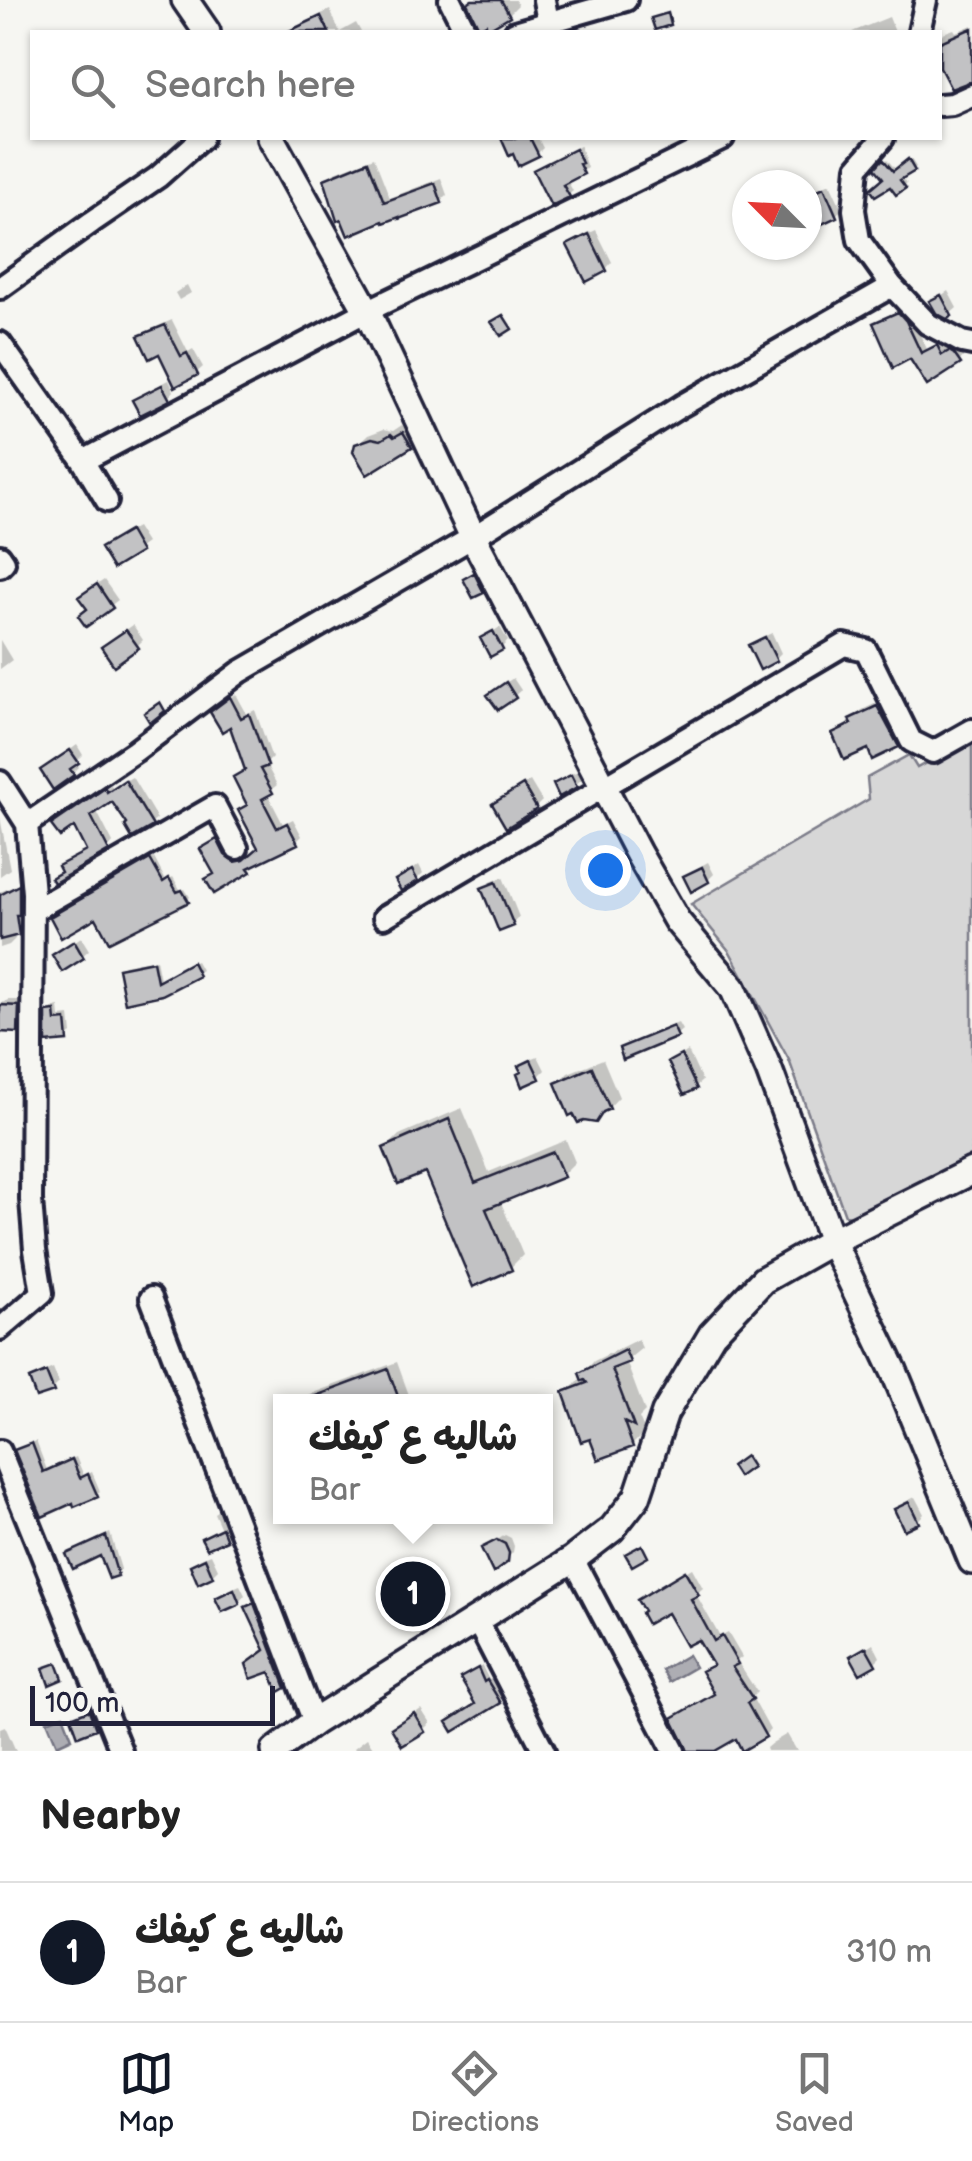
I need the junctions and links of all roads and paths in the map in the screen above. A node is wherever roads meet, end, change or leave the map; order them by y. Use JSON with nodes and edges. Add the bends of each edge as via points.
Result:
{"nodes":[{"id":1,"x":185,"y":0,"type":"edge"},
{"id":2,"x":450,"y":0,"type":"edge"},
{"id":3,"x":544,"y":0,"type":"edge"},
{"id":4,"x":626,"y":0,"type":"edge"},
{"id":5,"x":926,"y":0,"type":"edge"},
{"id":6,"x":548,"y":22,"type":"junction"},
{"id":7,"x":205,"y":30,"type":"edge"},
{"id":8,"x":465,"y":30,"type":"edge"},
{"id":9,"x":522,"y":30,"type":"edge"},
{"id":10,"x":919,"y":30,"type":"edge"},
{"id":11,"x":972,"y":95,"type":"edge"},
{"id":12,"x":942,"y":105,"type":"edge"},
{"id":13,"x":200,"y":140,"type":"edge"},
{"id":14,"x":272,"y":140,"type":"edge"},
{"id":15,"x":718,"y":140,"type":"edge"},
{"id":16,"x":881,"y":140,"type":"edge"},
{"id":17,"x":892,"y":286,"type":"junction"},
{"id":18,"x":0,"y":288,"type":"edge"},
{"id":19,"x":367,"y":311,"type":"junction"},
{"id":20,"x":0,"y":343,"type":"edge"},
{"id":21,"x":972,"y":344,"type":"edge"},
{"id":22,"x":83,"y":461,"type":"junction"},
{"id":23,"x":108,"y":501,"type":"dead end"},
{"id":24,"x":473,"y":538,"type":"junction"},
{"id":25,"x":0,"y":556,"type":"edge"},
{"id":26,"x":0,"y":566,"type":"edge"},
{"id":27,"x":972,"y":730,"type":"edge"},
{"id":28,"x":0,"y":782,"type":"edge"},
{"id":29,"x":603,"y":789,"type":"junction"},
{"id":30,"x":28,"y":824,"type":"junction"},
{"id":31,"x":237,"y":848,"type":"dead end"},
{"id":32,"x":34,"y":910,"type":"junction"},
{"id":33,"x":384,"y":917,"type":"dead end"},
{"id":34,"x":972,"y":1171,"type":"edge"},
{"id":35,"x":832,"y":1241,"type":"junction"},
{"id":36,"x":151,"y":1298,"type":"dead end"},
{"id":37,"x":0,"y":1329,"type":"edge"},
{"id":38,"x":0,"y":1452,"type":"edge"},
{"id":39,"x":573,"y":1559,"type":"junction"},
{"id":40,"x":972,"y":1561,"type":"edge"},
{"id":41,"x":477,"y":1621,"type":"junction"},
{"id":42,"x":314,"y":1722,"type":"junction"},
{"id":43,"x":122,"y":1751,"type":"edge"},
{"id":44,"x":275,"y":1751,"type":"edge"},
{"id":45,"x":544,"y":1751,"type":"edge"},
{"id":46,"x":674,"y":1751,"type":"edge"}],
"edges":[{"from":1,"to":7,"type":"street"},
{"from":2,"to":8,"type":"street"},
{"from":3,"to":6,"type":"street"},
{"from":4,"to":6,"type":"street"},
{"from":5,"to":10,"type":"street"},
{"from":6,"to":9,"type":"street"},
{"from":11,"to":12,"type":"street"},
{"from":13,"to":18,"type":"street"},
{"from":14,"to":19,"type":"street"},
{"from":15,"to":19,"type":"street"},
{"from":16,"to":17,"type":"street","via":[[858,167],[854,210],[859,240]]},
{"from":17,"to":21,"type":"street","via":[[928,324]]},
{"from":17,"to":24,"type":"street","via":[[682,406]]},
{"from":19,"to":22,"type":"street"},
{"from":19,"to":24,"type":"street"},
{"from":20,"to":22,"type":"street"},
{"from":22,"to":23,"type":"street"},
{"from":24,"to":29,"type":"street"},
{"from":24,"to":30,"type":"street","via":[[240,672]]},
{"from":25,"to":26,"type":"street"},
{"from":27,"to":29,"type":"street","via":[[933,752],[911,740],[866,650],[844,645]]},
{"from":28,"to":30,"type":"street"},
{"from":29,"to":33,"type":"street"},
{"from":29,"to":35,"type":"street","via":[[678,921],[733,988]]},
{"from":30,"to":32,"type":"street"},
{"from":31,"to":32,"type":"street","via":[[214,806]]},
{"from":32,"to":37,"type":"street","via":[[31,1200],[42,1293]]},
{"from":34,"to":35,"type":"street"},
{"from":35,"to":39,"type":"street","via":[[763,1280],[712,1334],[665,1413],[637,1496],[612,1528]]},
{"from":35,"to":40,"type":"street"},
{"from":36,"to":42,"type":"street"},
{"from":38,"to":43,"type":"street"},
{"from":39,"to":41,"type":"street"},
{"from":39,"to":46,"type":"street"},
{"from":41,"to":42,"type":"street"},
{"from":41,"to":45,"type":"street"},
{"from":42,"to":44,"type":"street"}]}
